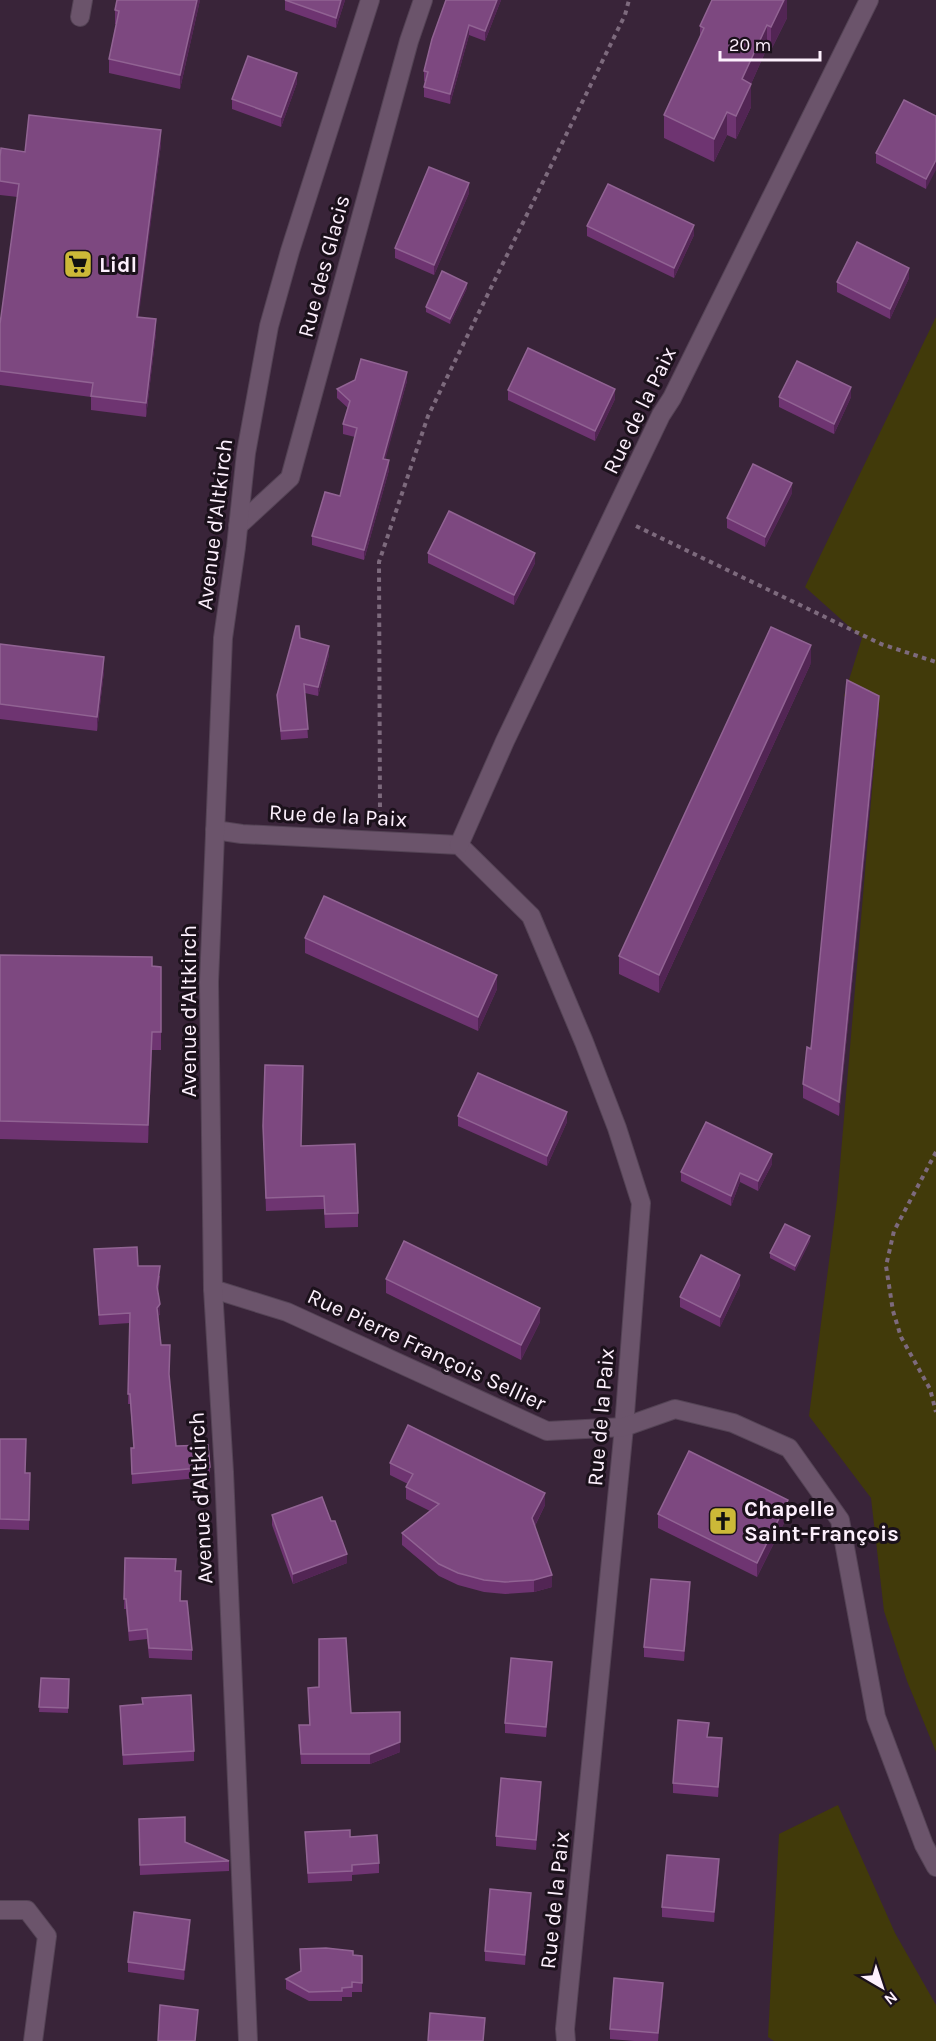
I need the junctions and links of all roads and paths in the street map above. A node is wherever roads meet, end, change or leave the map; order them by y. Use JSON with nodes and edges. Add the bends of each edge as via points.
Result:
{"nodes":[{"id":1,"x":370,"y":0,"type":"edge"},
{"id":2,"x":423,"y":0,"type":"edge"},
{"id":3,"x":629,"y":0,"type":"edge"},
{"id":4,"x":869,"y":0,"type":"edge"},
{"id":5,"x":634,"y":525,"type":"dead end"},
{"id":6,"x":238,"y":526,"type":"junction"},
{"id":7,"x":936,"y":662,"type":"edge"},
{"id":8,"x":215,"y":830,"type":"junction"},
{"id":9,"x":380,"y":841,"type":"junction"},
{"id":10,"x":459,"y":845,"type":"junction"},
{"id":11,"x":936,"y":1152,"type":"edge"},
{"id":12,"x":213,"y":1289,"type":"junction"},
{"id":13,"x":936,"y":1412,"type":"edge"},
{"id":14,"x":624,"y":1427,"type":"junction"},
{"id":15,"x":936,"y":1867,"type":"edge"},
{"id":16,"x":0,"y":1910,"type":"edge"},
{"id":17,"x":33,"y":2041,"type":"edge"},
{"id":18,"x":248,"y":2041,"type":"edge"},
{"id":19,"x":566,"y":2041,"type":"edge"}],
"edges":[{"from":1,"to":6,"type":"street","name":"Avenue d'Altkirch","via":[[268,326]]},
{"from":2,"to":6,"type":"street","name":"Rue des Glacis","via":[[290,478]]},
{"from":3,"to":9,"type":"path","via":[[428,416],[379,562]]},
{"from":4,"to":10,"type":"street","name":"Rue de la Paix","via":[[661,415]]},
{"from":5,"to":7,"type":"path","via":[[881,644]]},
{"from":6,"to":8,"type":"street","name":"Avenue d'Altkirch","via":[[223,638]]},
{"from":8,"to":9,"type":"street","name":"Rue de la Paix"},
{"from":8,"to":12,"type":"street","name":"Avenue d'Altkirch","via":[[209,982]]},
{"from":9,"to":10,"type":"street","name":"Rue de la Paix"},
{"from":10,"to":14,"type":"street","name":"Rue de la Paix","via":[[531,916],[617,1128],[641,1203]]},
{"from":11,"to":13,"type":"path","via":[[894,1231],[886,1266],[901,1337],[930,1389]]},
{"from":12,"to":14,"type":"street","name":"Rue Pierre François Sellier","via":[[286,1312],[547,1431]]},
{"from":12,"to":18,"type":"street","name":"Avenue d'Altkirch"},
{"from":14,"to":15,"type":"street","name":"Rue Pierre François Sellier","via":[[675,1409],[733,1423],[789,1448],[840,1520],[876,1717]]},
{"from":14,"to":19,"type":"street","name":"Rue de la Paix"},
{"from":16,"to":17,"type":"street","via":[[27,1910],[47,1936]]}]}
